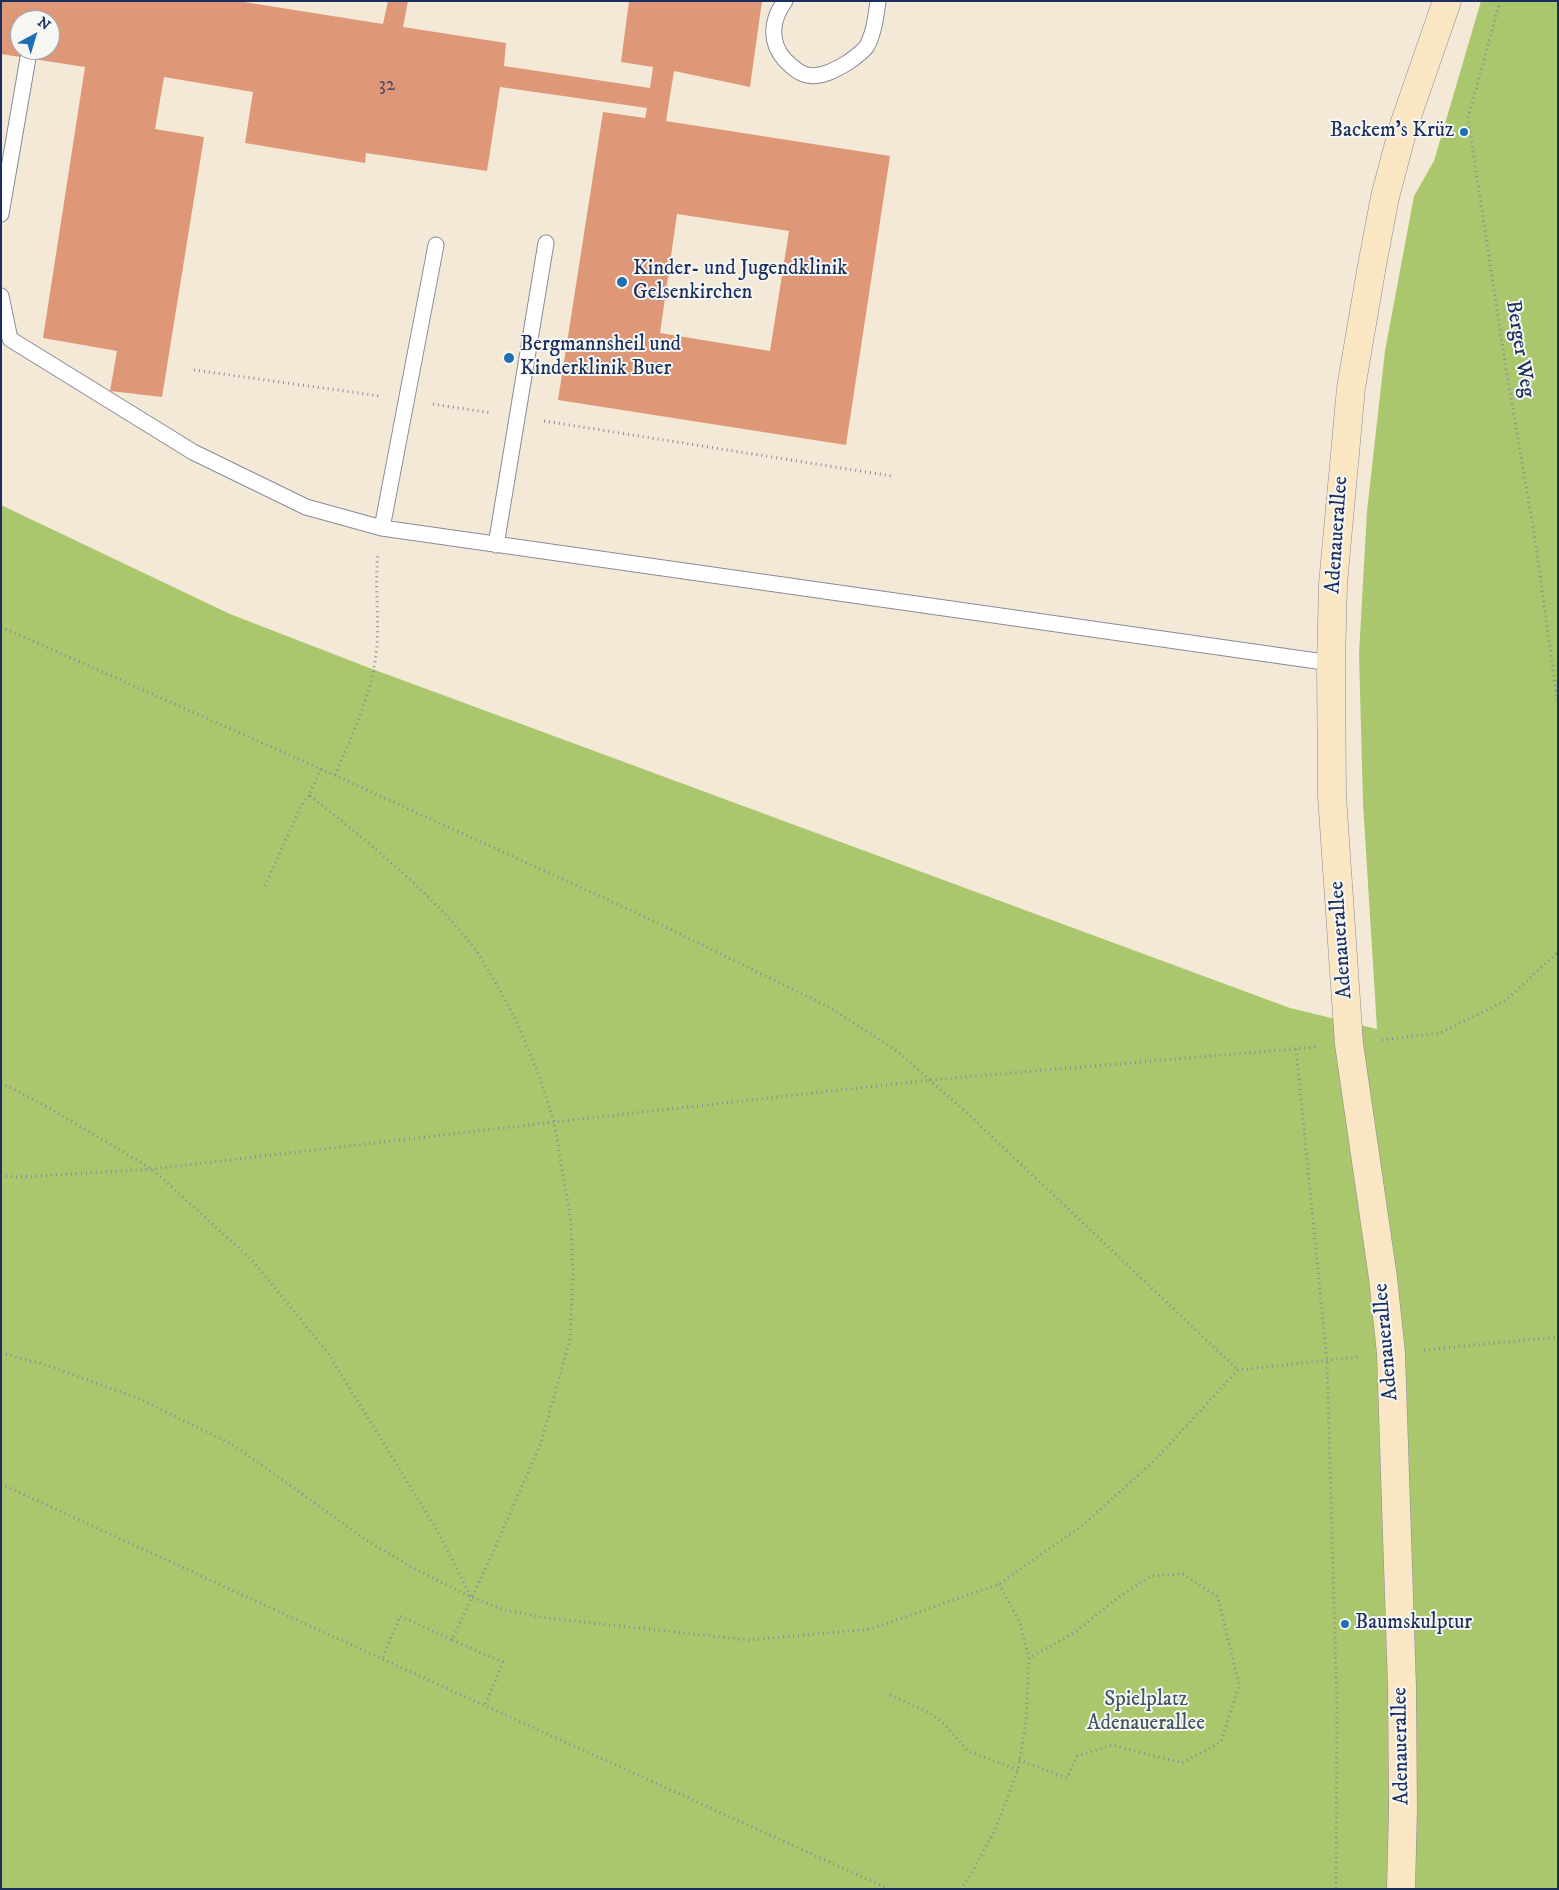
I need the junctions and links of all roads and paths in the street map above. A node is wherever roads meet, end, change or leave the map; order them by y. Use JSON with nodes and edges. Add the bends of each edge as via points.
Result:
{"nodes":[{"id":1,"x":785,"y":1,"type":"edge"},
{"id":2,"x":878,"y":1,"type":"edge"},
{"id":3,"x":1446,"y":1,"type":"edge"},
{"id":4,"x":1500,"y":1,"type":"edge"},
{"id":5,"x":28,"y":60,"type":"edge"},
{"id":6,"x":4,"y":178,"type":"edge"},
{"id":7,"x":1,"y":214,"type":"edge"},
{"id":8,"x":546,"y":243,"type":"dead end"},
{"id":9,"x":436,"y":245,"type":"dead end"},
{"id":10,"x":1,"y":296,"type":"edge"},
{"id":11,"x":382,"y":528,"type":"junction"},
{"id":12,"x":496,"y":545,"type":"junction"},
{"id":13,"x":1,"y":627,"type":"edge"},
{"id":14,"x":1331,"y":664,"type":"junction"},
{"id":15,"x":1557,"y":690,"type":"edge"},
{"id":16,"x":1558,"y":705,"type":"edge"},
{"id":17,"x":321,"y":769,"type":"junction"},
{"id":18,"x":335,"y":775,"type":"junction"},
{"id":19,"x":309,"y":796,"type":"junction"},
{"id":20,"x":264,"y":886,"type":"dead end"},
{"id":21,"x":1558,"y":952,"type":"edge"},
{"id":22,"x":1349,"y":1044,"type":"junction"},
{"id":23,"x":1296,"y":1048,"type":"junction"},
{"id":24,"x":930,"y":1080,"type":"junction"},
{"id":25,"x":1,"y":1082,"type":"edge"},
{"id":26,"x":554,"y":1122,"type":"junction"},
{"id":27,"x":152,"y":1169,"type":"junction"},
{"id":28,"x":1,"y":1176,"type":"edge"},
{"id":29,"x":1,"y":1353,"type":"edge"},
{"id":30,"x":1,"y":1484,"type":"edge"},
{"id":31,"x":999,"y":1584,"type":"junction"},
{"id":32,"x":472,"y":1597,"type":"junction"},
{"id":33,"x":452,"y":1640,"type":"junction"},
{"id":34,"x":1029,"y":1658,"type":"junction"},
{"id":35,"x":382,"y":1659,"type":"junction"},
{"id":36,"x":890,"y":1695,"type":"dead end"},
{"id":37,"x":485,"y":1705,"type":"junction"},
{"id":38,"x":1019,"y":1760,"type":"junction"},
{"id":39,"x":1018,"y":1770,"type":"junction"},
{"id":40,"x":889,"y":1889,"type":"edge"},
{"id":41,"x":960,"y":1889,"type":"edge"},
{"id":42,"x":1336,"y":1889,"type":"edge"},
{"id":43,"x":1401,"y":1889,"type":"edge"}],
"edges":[{"from":1,"to":2,"type":"lane","via":[[774,25],[776,48],[789,65],[807,75],[816,75],[840,68],[866,47]]},
{"from":3,"to":14,"type":"street","name":"Adenauerallee","via":[[1404,125],[1385,197],[1371,271],[1351,388],[1333,584]]},
{"from":4,"to":15,"type":"path","name":"Berger Weg","via":[[1468,118]]},
{"from":5,"to":6,"type":"lane"},
{"from":6,"to":7,"type":"lane"},
{"from":8,"to":12,"type":"lane"},
{"from":9,"to":11,"type":"lane"},
{"from":10,"to":11,"type":"lane","via":[[10,339],[193,452],[306,507]]},
{"from":11,"to":12,"type":"lane"},
{"from":11,"to":18,"type":"path","via":[[376,572],[375,662],[357,722]]},
{"from":12,"to":14,"type":"lane"},
{"from":13,"to":17,"type":"path"},
{"from":14,"to":22,"type":"street","name":"Adenauerallee","via":[[1332,796]]},
{"from":15,"to":16,"type":"path","name":"Berger Weg"},
{"from":17,"to":18,"type":"path"},
{"from":17,"to":19,"type":"path"},
{"from":18,"to":24,"type":"path","via":[[641,915],[829,1006],[898,1051]]},
{"from":19,"to":20,"type":"path","via":[[300,808]]},
{"from":19,"to":26,"type":"path","via":[[413,882],[476,950],[516,1020]]},
{"from":21,"to":22,"type":"path","via":[[1505,1001],[1440,1033]]},
{"from":22,"to":23,"type":"path"},
{"from":22,"to":43,"type":"street","name":"Adenauerallee","via":[[1391,1354],[1402,1667]]},
{"from":23,"to":24,"type":"path"},
{"from":23,"to":42,"type":"path","via":[[1328,1387],[1337,1707]]},
{"from":24,"to":26,"type":"path"},
{"from":24,"to":31,"type":"path","via":[[1238,1370],[1154,1462],[1082,1525]]},
{"from":25,"to":27,"type":"path"},
{"from":26,"to":27,"type":"path"},
{"from":26,"to":32,"type":"path","via":[[571,1221],[570,1339],[541,1444]]},
{"from":27,"to":28,"type":"path"},
{"from":27,"to":32,"type":"path","via":[[252,1260],[328,1353],[437,1530]]},
{"from":29,"to":32,"type":"path","via":[[46,1365],[140,1399],[235,1446],[366,1540]]},
{"from":30,"to":35,"type":"path"},
{"from":31,"to":32,"type":"path","via":[[871,1629],[749,1640],[547,1618],[504,1610]]},
{"from":31,"to":34,"type":"path","via":[[1020,1623]]},
{"from":32,"to":33,"type":"path"},
{"from":33,"to":35,"type":"path","via":[[400,1616]]},
{"from":33,"to":37,"type":"path","via":[[503,1662]]},
{"from":34,"to":38,"type":"path","via":[[1026,1722]]},
{"from":34,"to":38,"type":"path","via":[[1074,1633],[1151,1576],[1183,1574],[1218,1597],[1239,1685],[1221,1742],[1182,1763],[1112,1746],[1077,1756],[1067,1778]]},
{"from":35,"to":37,"type":"path"},
{"from":36,"to":39,"type":"path","via":[[930,1713],[968,1751]]},
{"from":37,"to":40,"type":"path"},
{"from":38,"to":39,"type":"path"},
{"from":39,"to":41,"type":"path","via":[[996,1828]]}]}
